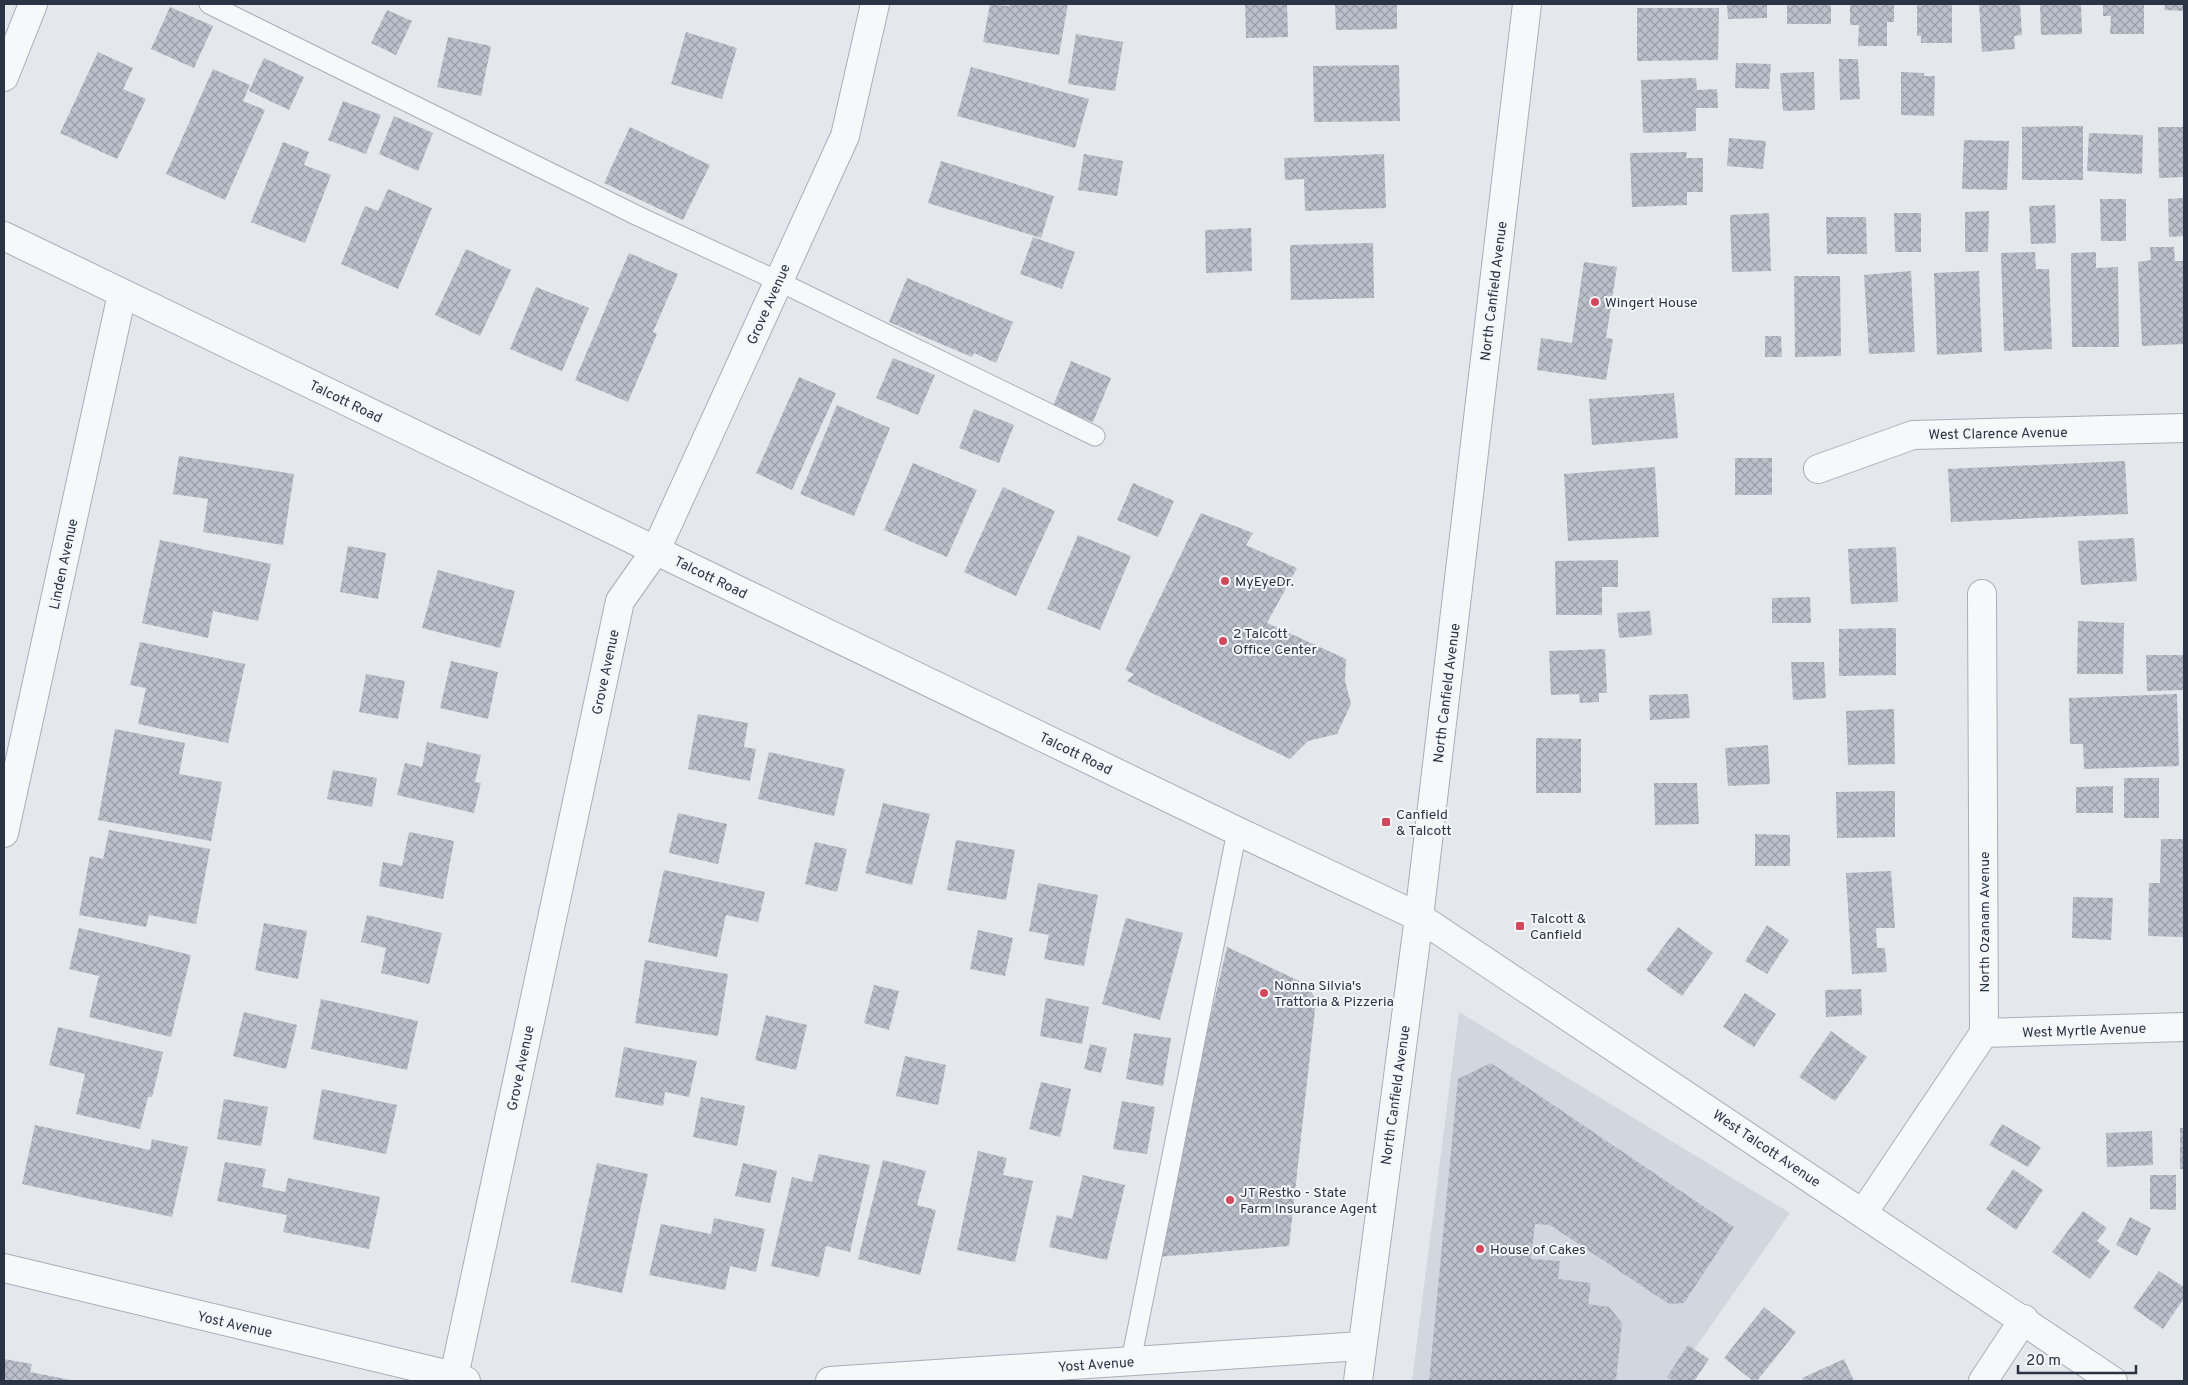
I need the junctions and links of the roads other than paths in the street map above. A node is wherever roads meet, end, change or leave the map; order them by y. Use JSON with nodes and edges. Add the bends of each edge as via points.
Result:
{"nodes":[{"id":1,"x":33,"y":4,"type":"edge"},
{"id":2,"x":209,"y":4,"type":"edge"},
{"id":3,"x":875,"y":4,"type":"edge"},
{"id":4,"x":1527,"y":4,"type":"edge"},
{"id":5,"x":4,"y":77,"type":"edge"},
{"id":6,"x":4,"y":236,"type":"edge"},
{"id":7,"x":778,"y":281,"type":"junction"},
{"id":8,"x":122,"y":294,"type":"junction"},
{"id":9,"x":2184,"y":428,"type":"edge"},
{"id":10,"x":1095,"y":436,"type":"dead end"},
{"id":11,"x":1818,"y":469,"type":"dead end"},
{"id":12,"x":656,"y":550,"type":"junction"},
{"id":13,"x":1982,"y":594,"type":"dead end"},
{"id":14,"x":1237,"y":832,"type":"junction"},
{"id":15,"x":4,"y":833,"type":"edge"},
{"id":16,"x":1419,"y":917,"type":"junction"},
{"id":17,"x":2184,"y":1027,"type":"edge"},
{"id":18,"x":1984,"y":1032,"type":"junction"},
{"id":19,"x":1863,"y":1213,"type":"junction"},
{"id":20,"x":4,"y":1268,"type":"edge"},
{"id":21,"x":2024,"y":1319,"type":"junction"},
{"id":22,"x":1361,"y":1346,"type":"junction"},
{"id":23,"x":1131,"y":1361,"type":"junction"},
{"id":24,"x":458,"y":1380,"type":"edge"},
{"id":25,"x":830,"y":1381,"type":"edge"},
{"id":26,"x":1358,"y":1381,"type":"edge"},
{"id":27,"x":1983,"y":1381,"type":"edge"},
{"id":28,"x":2114,"y":1381,"type":"edge"}],
"edges":[{"from":1,"to":5,"type":"street"},
{"from":2,"to":7,"type":"lane","via":[[638,216]]},
{"from":3,"to":7,"type":"street","name":"Grove Avenue","via":[[845,136]]},
{"from":4,"to":16,"type":"street","name":"North Canfield Avenue"},
{"from":6,"to":8,"type":"street","name":"Talcott Road"},
{"from":7,"to":10,"type":"lane"},
{"from":7,"to":12,"type":"street","name":"Grove Avenue"},
{"from":8,"to":12,"type":"street","name":"Talcott Road"},
{"from":8,"to":15,"type":"street","name":"Linden Avenue"},
{"from":9,"to":11,"type":"street","name":"West Clarence Avenue","via":[[1913,435]]},
{"from":12,"to":14,"type":"street","name":"Talcott Road"},
{"from":12,"to":24,"type":"street","name":"Grove Avenue","via":[[620,601]]},
{"from":13,"to":18,"type":"street","name":"North Ozanam Avenue"},
{"from":14,"to":16,"type":"street","name":"Talcott Road"},
{"from":14,"to":23,"type":"lane"},
{"from":16,"to":19,"type":"street","name":"West Talcott Avenue"},
{"from":16,"to":22,"type":"street","name":"North Canfield Avenue"},
{"from":17,"to":18,"type":"street","name":"West Myrtle Avenue"},
{"from":18,"to":19,"type":"street"},
{"from":19,"to":21,"type":"street","name":"West Talcott Avenue"},
{"from":20,"to":24,"type":"street","name":"Yost Avenue"},
{"from":21,"to":27,"type":"street"},
{"from":21,"to":28,"type":"street","name":"West Talcott Avenue"},
{"from":22,"to":23,"type":"street","name":"Yost Avenue"},
{"from":22,"to":26,"type":"street","name":"North Canfield Avenue"},
{"from":23,"to":25,"type":"street","name":"Yost Avenue"}]}
